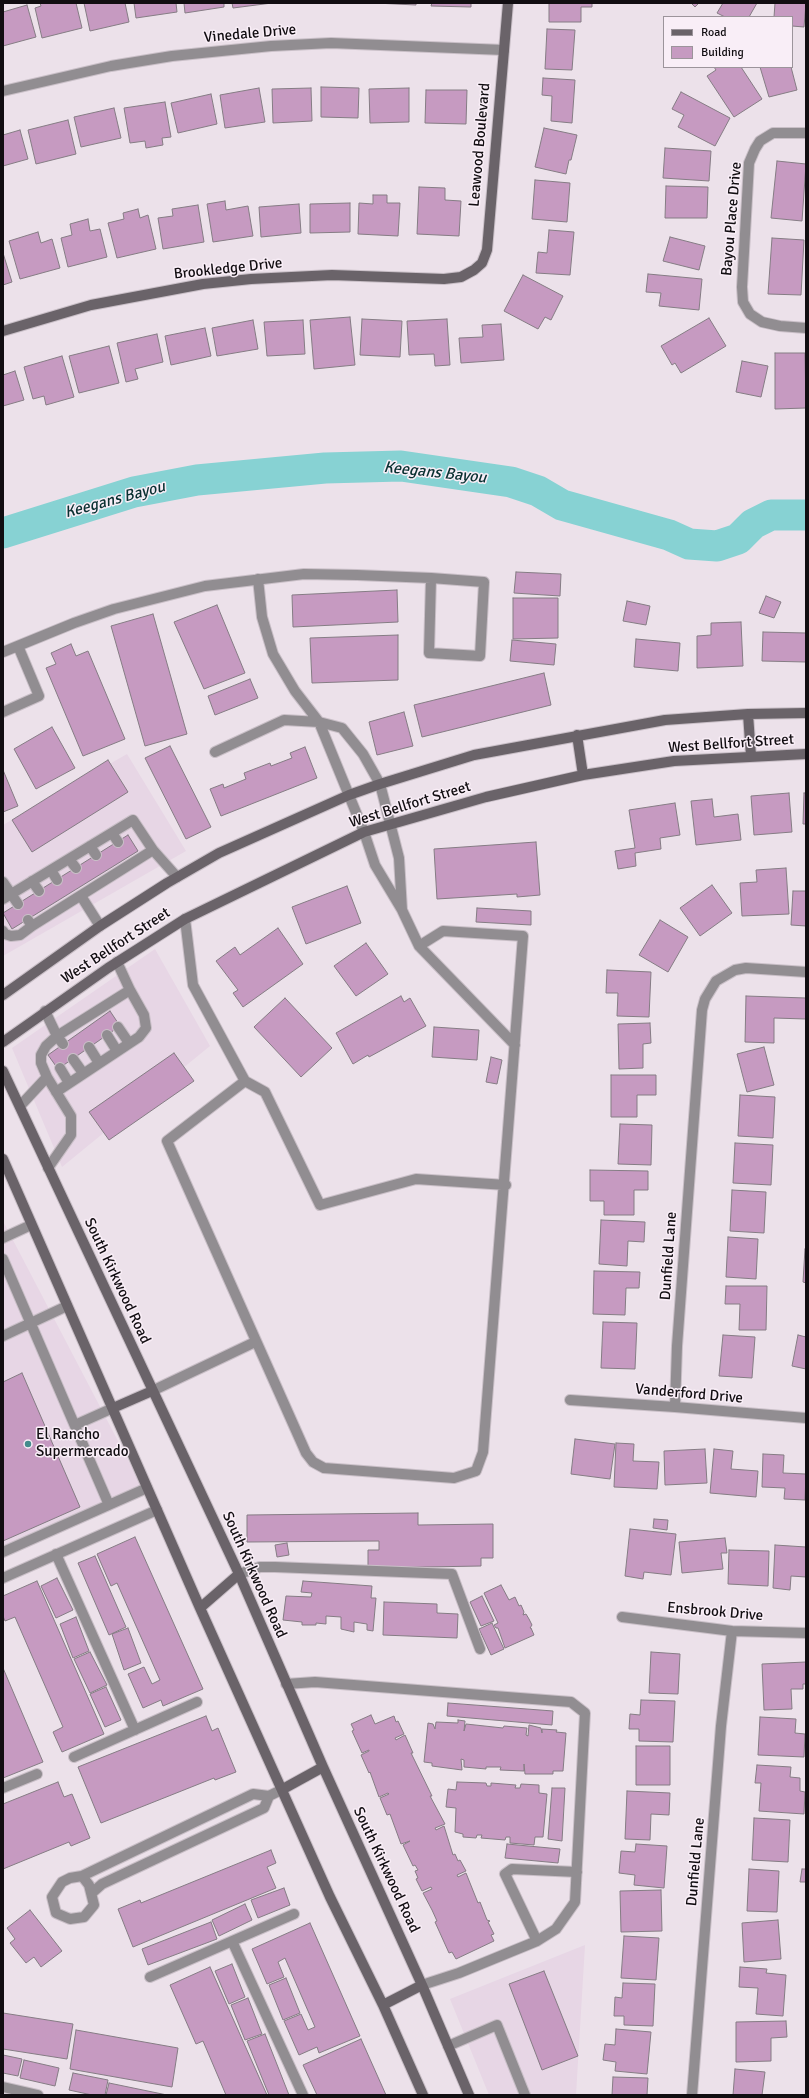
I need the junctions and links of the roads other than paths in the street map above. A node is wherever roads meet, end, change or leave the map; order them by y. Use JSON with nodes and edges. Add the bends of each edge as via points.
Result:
{"nodes":[{"id":1,"x":508,"y":3,"type":"edge"},
{"id":2,"x":504,"y":50,"type":"junction"},
{"id":3,"x":3,"y":90,"type":"edge"},
{"id":4,"x":806,"y":133,"type":"edge"},
{"id":5,"x":461,"y":277,"type":"joint"},
{"id":6,"x":806,"y":328,"type":"edge"},
{"id":7,"x":3,"y":331,"type":"edge"},
{"id":8,"x":431,"y":578,"type":"junction"},
{"id":9,"x":258,"y":579,"type":"junction"},
{"id":10,"x":18,"y":646,"type":"junction"},
{"id":11,"x":3,"y":652,"type":"edge"},
{"id":12,"x":3,"y":712,"type":"edge"},
{"id":13,"x":806,"y":713,"type":"edge"},
{"id":14,"x":748,"y":714,"type":"junction"},
{"id":15,"x":319,"y":722,"type":"junction"},
{"id":16,"x":577,"y":735,"type":"junction"},
{"id":17,"x":215,"y":752,"type":"dead end"},
{"id":18,"x":806,"y":754,"type":"edge"},
{"id":19,"x":751,"y":756,"type":"junction"},
{"id":20,"x":583,"y":775,"type":"junction"},
{"id":21,"x":380,"y":784,"type":"junction"},
{"id":22,"x":349,"y":795,"type":"junction"},
{"id":23,"x":390,"y":824,"type":"junction"},
{"id":24,"x":364,"y":832,"type":"junction"},
{"id":25,"x":112,"y":833,"type":"junction"},
{"id":26,"x":118,"y":842,"type":"dead end"},
{"id":27,"x":90,"y":846,"type":"junction"},
{"id":28,"x":153,"y":850,"type":"junction"},
{"id":29,"x":96,"y":856,"type":"dead end"},
{"id":30,"x":69,"y":858,"type":"junction"},
{"id":31,"x":76,"y":868,"type":"dead end"},
{"id":32,"x":51,"y":870,"type":"junction"},
{"id":33,"x":177,"y":877,"type":"junction"},
{"id":34,"x":57,"y":880,"type":"dead end"},
{"id":35,"x":32,"y":881,"type":"junction"},
{"id":36,"x":3,"y":882,"type":"edge"},
{"id":37,"x":39,"y":891,"type":"dead end"},
{"id":38,"x":81,"y":896,"type":"junction"},
{"id":39,"x":7,"y":897,"type":"edge"},
{"id":40,"x":18,"y":904,"type":"dead end"},
{"id":41,"x":402,"y":910,"type":"junction"},
{"id":42,"x":185,"y":919,"type":"junction"},
{"id":43,"x":100,"y":926,"type":"junction"},
{"id":44,"x":3,"y":931,"type":"edge"},
{"id":45,"x":419,"y":946,"type":"junction"},
{"id":46,"x":117,"y":962,"type":"junction"},
{"id":47,"x":806,"y":972,"type":"edge"},
{"id":48,"x":130,"y":990,"type":"junction"},
{"id":49,"x":3,"y":995,"type":"edge"},
{"id":50,"x":45,"y":1011,"type":"junction"},
{"id":51,"x":118,"y":1027,"type":"dead end"},
{"id":52,"x":107,"y":1035,"type":"dead end"},
{"id":53,"x":60,"y":1040,"type":"junction"},
{"id":54,"x":3,"y":1042,"type":"edge"},
{"id":55,"x":129,"y":1043,"type":"junction"},
{"id":56,"x":515,"y":1045,"type":"junction"},
{"id":57,"x":89,"y":1048,"type":"dead end"},
{"id":58,"x":117,"y":1051,"type":"junction"},
{"id":59,"x":73,"y":1059,"type":"dead end"},
{"id":60,"x":99,"y":1063,"type":"junction"},
{"id":61,"x":60,"y":1068,"type":"dead end"},
{"id":62,"x":3,"y":1071,"type":"edge"},
{"id":63,"x":83,"y":1073,"type":"junction"},
{"id":64,"x":47,"y":1077,"type":"junction"},
{"id":65,"x":244,"y":1081,"type":"junction"},
{"id":66,"x":70,"y":1082,"type":"junction"},
{"id":67,"x":56,"y":1092,"type":"junction"},
{"id":68,"x":20,"y":1106,"type":"junction"},
{"id":69,"x":3,"y":1159,"type":"edge"},
{"id":70,"x":48,"y":1168,"type":"junction"},
{"id":71,"x":506,"y":1185,"type":"junction"},
{"id":72,"x":31,"y":1224,"type":"junction"},
{"id":73,"x":3,"y":1238,"type":"edge"},
{"id":74,"x":3,"y":1260,"type":"edge"},
{"id":75,"x":67,"y":1306,"type":"junction"},
{"id":76,"x":31,"y":1323,"type":"junction"},
{"id":77,"x":3,"y":1336,"type":"edge"},
{"id":78,"x":255,"y":1342,"type":"junction"},
{"id":79,"x":152,"y":1390,"type":"junction"},
{"id":80,"x":570,"y":1400,"type":"dead end"},
{"id":81,"x":675,"y":1407,"type":"junction"},
{"id":82,"x":113,"y":1408,"type":"junction"},
{"id":83,"x":806,"y":1418,"type":"edge"},
{"id":84,"x":75,"y":1425,"type":"junction"},
{"id":85,"x":147,"y":1488,"type":"junction"},
{"id":86,"x":109,"y":1505,"type":"junction"},
{"id":87,"x":157,"y":1510,"type":"junction"},
{"id":88,"x":3,"y":1552,"type":"edge"},
{"id":89,"x":56,"y":1554,"type":"junction"},
{"id":90,"x":238,"y":1574,"type":"junction"},
{"id":91,"x":3,"y":1578,"type":"edge"},
{"id":92,"x":200,"y":1608,"type":"junction"},
{"id":93,"x":622,"y":1617,"type":"dead end"},
{"id":94,"x":732,"y":1631,"type":"junction"},
{"id":95,"x":806,"y":1633,"type":"edge"},
{"id":96,"x":480,"y":1649,"type":"dead end"},
{"id":97,"x":286,"y":1684,"type":"junction"},
{"id":98,"x":197,"y":1702,"type":"dead end"},
{"id":99,"x":135,"y":1730,"type":"junction"},
{"id":100,"x":74,"y":1757,"type":"dead end"},
{"id":101,"x":323,"y":1767,"type":"junction"},
{"id":102,"x":37,"y":1774,"type":"dead end"},
{"id":103,"x":3,"y":1788,"type":"edge"},
{"id":104,"x":283,"y":1789,"type":"junction"},
{"id":105,"x":269,"y":1796,"type":"junction"},
{"id":106,"x":577,"y":1872,"type":"junction"},
{"id":107,"x":82,"y":1876,"type":"junction"},
{"id":108,"x":92,"y":1892,"type":"junction"},
{"id":109,"x":294,"y":1914,"type":"dead end"},
{"id":110,"x":232,"y":1941,"type":"junction"},
{"id":111,"x":537,"y":1941,"type":"junction"},
{"id":112,"x":150,"y":1977,"type":"dead end"},
{"id":113,"x":422,"y":1985,"type":"junction"},
{"id":114,"x":383,"y":2004,"type":"junction"},
{"id":115,"x":448,"y":2046,"type":"junction"},
{"id":116,"x":3,"y":2087,"type":"edge"},
{"id":117,"x":38,"y":2095,"type":"edge"},
{"id":118,"x":303,"y":2095,"type":"edge"},
{"id":119,"x":422,"y":2095,"type":"edge"},
{"id":120,"x":469,"y":2095,"type":"edge"},
{"id":121,"x":525,"y":2095,"type":"edge"},
{"id":122,"x":692,"y":2095,"type":"edge"}],
"edges":[{"from":1,"to":2,"type":"main road","name":"Leawood Boulevard"},
{"from":2,"to":3,"type":"street","name":"Vinedale Drive","via":[[331,43],[271,46],[172,56],[110,66]]},
{"from":2,"to":5,"type":"main road","name":"Leawood Boulevard","via":[[487,250],[482,264]]},
{"from":4,"to":6,"type":"street","name":"Bayou Place Drive","via":[[773,133],[760,141],[750,163],[742,287],[743,302],[750,314],[762,322]]},
{"from":5,"to":7,"type":"main road","name":"Brookledge Drive","via":[[444,279],[332,275],[251,278],[91,304]]},
{"from":8,"to":8,"type":"street","via":[[484,582],[480,656],[429,653]]},
{"from":8,"to":9,"type":"street","via":[[304,574]]},
{"from":9,"to":10,"type":"street","via":[[205,586],[114,609]]},
{"from":9,"to":15,"type":"street","via":[[262,617],[273,654],[295,691]]},
{"from":10,"to":11,"type":"street"},
{"from":10,"to":12,"type":"street","via":[[39,696]]},
{"from":13,"to":14,"type":"main road","name":"West Bellfort Street"},
{"from":14,"to":16,"type":"main road","name":"West Bellfort Street","via":[[664,720]]},
{"from":14,"to":19,"type":"main road"},
{"from":15,"to":17,"type":"street","via":[[284,720]]},
{"from":15,"to":21,"type":"street","via":[[342,728],[363,754]]},
{"from":15,"to":22,"type":"street"},
{"from":16,"to":20,"type":"main road"},
{"from":16,"to":21,"type":"main road","name":"West Bellfort Street","via":[[474,755]]},
{"from":18,"to":19,"type":"main road","name":"West Bellfort Street"},
{"from":19,"to":20,"type":"main road","name":"West Bellfort Street","via":[[674,761]]},
{"from":20,"to":23,"type":"main road","name":"West Bellfort Street","via":[[486,797]]},
{"from":21,"to":22,"type":"main road","name":"West Bellfort Street"},
{"from":21,"to":23,"type":"street"},
{"from":22,"to":24,"type":"street"},
{"from":22,"to":33,"type":"main road","name":"West Bellfort Street","via":[[219,853]]},
{"from":23,"to":24,"type":"main road","name":"West Bellfort Street"},
{"from":23,"to":41,"type":"street","via":[[399,858]]},
{"from":24,"to":41,"type":"street","via":[[375,866]]},
{"from":24,"to":42,"type":"main road","name":"West Bellfort Street"},
{"from":25,"to":26,"type":"street"},
{"from":25,"to":27,"type":"street"},
{"from":25,"to":28,"type":"street","via":[[133,820]]},
{"from":27,"to":29,"type":"street"},
{"from":27,"to":30,"type":"street"},
{"from":28,"to":33,"type":"street"},
{"from":28,"to":38,"type":"street","via":[[108,874],[88,887]]},
{"from":30,"to":31,"type":"street"},
{"from":30,"to":32,"type":"street"},
{"from":32,"to":34,"type":"street"},
{"from":32,"to":35,"type":"street"},
{"from":33,"to":43,"type":"main road","name":"West Bellfort Street"},
{"from":35,"to":37,"type":"street"},
{"from":35,"to":39,"type":"street"},
{"from":36,"to":39,"type":"street"},
{"from":38,"to":43,"type":"street"},
{"from":38,"to":44,"type":"street","via":[[70,898],[50,910],[30,923],[20,935],[11,936]]},
{"from":39,"to":40,"type":"street"},
{"from":41,"to":45,"type":"street"},
{"from":42,"to":46,"type":"main road","name":"West Bellfort Street"},
{"from":42,"to":65,"type":"street","via":[[193,986]]},
{"from":43,"to":49,"type":"main road","name":"West Bellfort Street"},
{"from":45,"to":56,"type":"street"},
{"from":45,"to":56,"type":"street","via":[[443,931],[523,936]]},
{"from":46,"to":48,"type":"street"},
{"from":46,"to":50,"type":"main road","name":"West Bellfort Street"},
{"from":47,"to":81,"type":"street","name":"Dunfield Lane","via":[[746,968],[725,975],[710,990],[702,1010],[677,1346]]},
{"from":48,"to":53,"type":"street"},
{"from":48,"to":55,"type":"street","via":[[144,1015],[146,1028],[139,1037]]},
{"from":50,"to":53,"type":"street"},
{"from":50,"to":54,"type":"main road","name":"West Bellfort Street"},
{"from":51,"to":55,"type":"street"},
{"from":52,"to":58,"type":"street"},
{"from":53,"to":64,"type":"street","via":[[41,1055],[41,1063]]},
{"from":55,"to":58,"type":"street"},
{"from":56,"to":71,"type":"street"},
{"from":57,"to":60,"type":"street"},
{"from":58,"to":60,"type":"street"},
{"from":59,"to":63,"type":"street"},
{"from":60,"to":63,"type":"street"},
{"from":61,"to":66,"type":"street"},
{"from":62,"to":68,"type":"main road","name":"South Kirkwood Road"},
{"from":63,"to":66,"type":"street"},
{"from":64,"to":67,"type":"street"},
{"from":64,"to":68,"type":"street"},
{"from":65,"to":71,"type":"street","via":[[265,1092],[320,1205],[416,1179]]},
{"from":65,"to":78,"type":"street","via":[[167,1141]]},
{"from":66,"to":67,"type":"street"},
{"from":67,"to":70,"type":"street","via":[[71,1116],[71,1135]]},
{"from":68,"to":70,"type":"main road","name":"South Kirkwood Road"},
{"from":69,"to":72,"type":"main road"},
{"from":70,"to":79,"type":"main road","name":"South Kirkwood Road"},
{"from":71,"to":78,"type":"street","via":[[483,1452],[476,1471],[454,1478],[324,1468],[313,1462],[306,1453]]},
{"from":72,"to":73,"type":"street"},
{"from":72,"to":75,"type":"main road"},
{"from":74,"to":76,"type":"street"},
{"from":75,"to":76,"type":"street"},
{"from":75,"to":82,"type":"main road"},
{"from":76,"to":77,"type":"street"},
{"from":76,"to":84,"type":"street"},
{"from":78,"to":79,"type":"street"},
{"from":79,"to":82,"type":"main road"},
{"from":79,"to":90,"type":"main road","name":"South Kirkwood Road"},
{"from":80,"to":81,"type":"street","name":"Vanderford Drive"},
{"from":81,"to":83,"type":"street","name":"Vanderford Drive"},
{"from":82,"to":84,"type":"street"},
{"from":82,"to":85,"type":"main road"},
{"from":84,"to":86,"type":"street"},
{"from":85,"to":86,"type":"street"},
{"from":85,"to":87,"type":"main road"},
{"from":86,"to":88,"type":"street"},
{"from":87,"to":89,"type":"street"},
{"from":87,"to":92,"type":"main road"},
{"from":89,"to":91,"type":"street"},
{"from":89,"to":99,"type":"street"},
{"from":90,"to":92,"type":"main road"},
{"from":90,"to":96,"type":"street","via":[[260,1567],[452,1574]]},
{"from":90,"to":97,"type":"main road","name":"South Kirkwood Road"},
{"from":92,"to":104,"type":"main road"},
{"from":93,"to":94,"type":"street","name":"Ensbrook Drive"},
{"from":94,"to":95,"type":"street","name":"Ensbrook Drive"},
{"from":94,"to":122,"type":"street","name":"Dunfield Lane","via":[[721,1726]]},
{"from":97,"to":101,"type":"main road","name":"South Kirkwood Road"},
{"from":97,"to":106,"type":"street","via":[[315,1682],[571,1702],[585,1713]]},
{"from":98,"to":99,"type":"street"},
{"from":99,"to":100,"type":"street"},
{"from":101,"to":104,"type":"main road"},
{"from":101,"to":113,"type":"main road","name":"South Kirkwood Road"},
{"from":102,"to":103,"type":"street"},
{"from":104,"to":105,"type":"street"},
{"from":104,"to":114,"type":"main road","via":[[330,1897]]},
{"from":105,"to":107,"type":"street","via":[[254,1794]]},
{"from":105,"to":108,"type":"street","via":[[264,1808],[102,1884]]},
{"from":106,"to":111,"type":"street","via":[[575,1902],[556,1929]]},
{"from":106,"to":111,"type":"street","via":[[512,1869],[505,1874]]},
{"from":107,"to":108,"type":"street","via":[[90,1885]]},
{"from":107,"to":108,"type":"street","via":[[62,1882],[52,1897],[56,1913],[70,1919],[84,1917],[94,1905]]},
{"from":109,"to":110,"type":"street"},
{"from":110,"to":112,"type":"street"},
{"from":110,"to":118,"type":"street"},
{"from":111,"to":113,"type":"street","via":[[459,1973]]},
{"from":113,"to":114,"type":"main road"},
{"from":113,"to":115,"type":"main road","name":"South Kirkwood Road"},
{"from":114,"to":119,"type":"main road"},
{"from":115,"to":120,"type":"main road","name":"South Kirkwood Road"},
{"from":115,"to":121,"type":"street","via":[[497,2025]]},
{"from":116,"to":117,"type":"street"}]}
